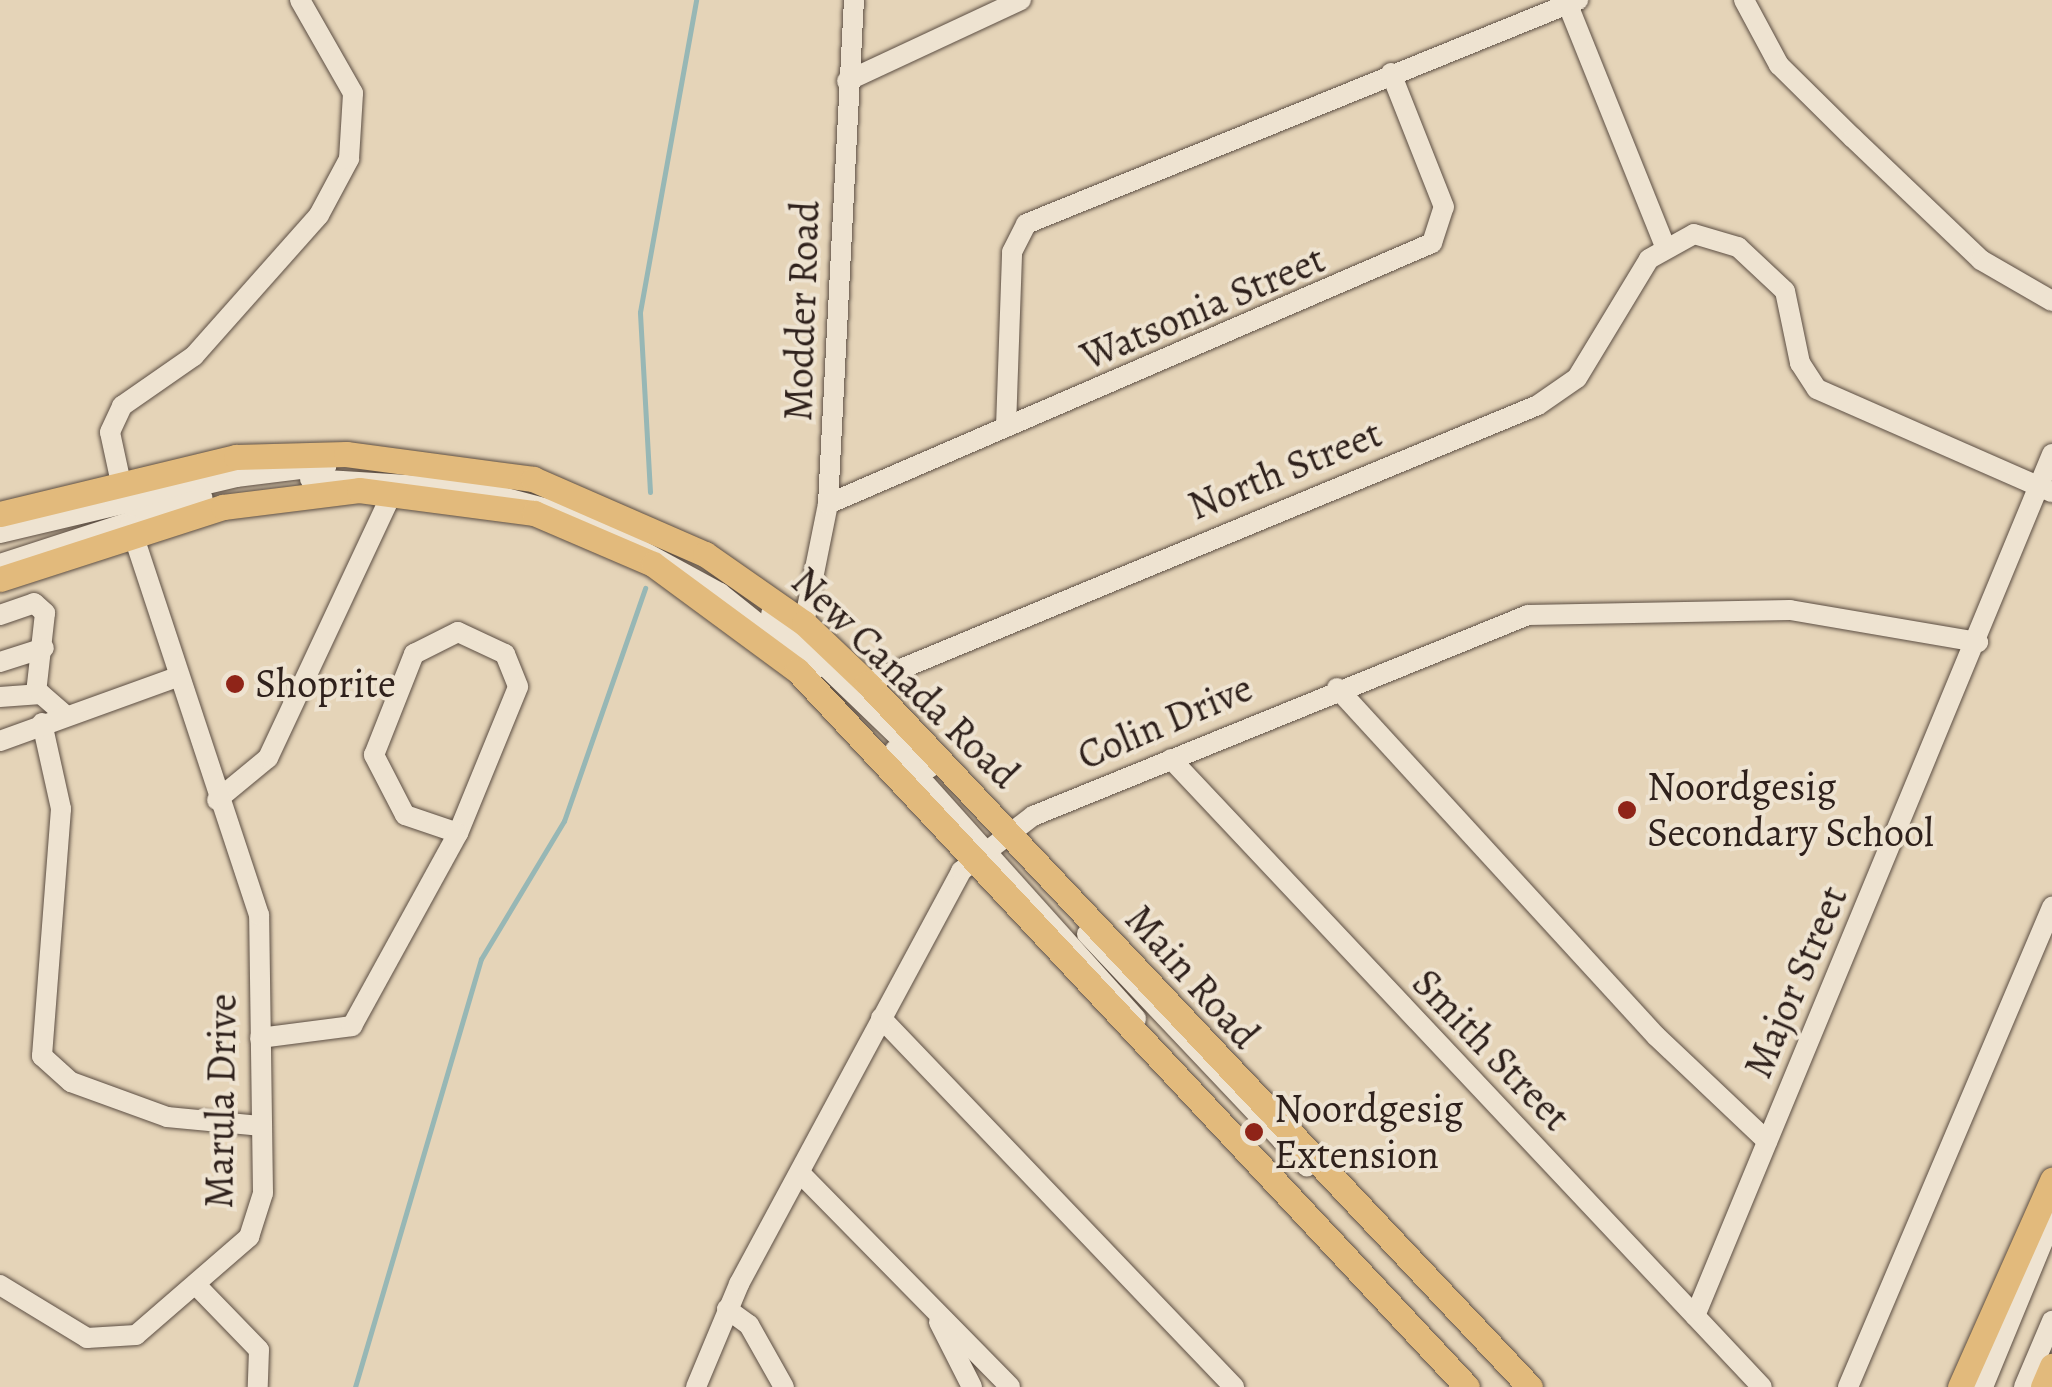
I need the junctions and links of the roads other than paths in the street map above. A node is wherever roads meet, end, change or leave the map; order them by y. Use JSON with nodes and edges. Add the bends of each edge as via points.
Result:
{"nodes":[{"id":1,"x":300,"y":0,"type":"edge"},
{"id":2,"x":854,"y":0,"type":"edge"},
{"id":3,"x":1021,"y":0,"type":"edge"},
{"id":4,"x":1744,"y":0,"type":"edge"},
{"id":5,"x":1571,"y":1,"type":"edge"},
{"id":6,"x":1391,"y":73,"type":"junction"},
{"id":7,"x":847,"y":81,"type":"junction"},
{"id":8,"x":1664,"y":244,"type":"junction"},
{"id":9,"x":2052,"y":302,"type":"edge"},
{"id":10,"x":1006,"y":427,"type":"junction"},
{"id":11,"x":2052,"y":454,"type":"edge"},
{"id":12,"x":2045,"y":489,"type":"edge"},
{"id":13,"x":393,"y":491,"type":"junction"},
{"id":14,"x":828,"y":504,"type":"junction"},
{"id":15,"x":127,"y":510,"type":"junction"},
{"id":16,"x":0,"y":514,"type":"edge"},
{"id":17,"x":0,"y":532,"type":"edge"},
{"id":18,"x":0,"y":564,"type":"edge"},
{"id":19,"x":0,"y":579,"type":"edge"},
{"id":20,"x":0,"y":615,"type":"edge"},
{"id":21,"x":804,"y":624,"type":"junction"},
{"id":22,"x":1978,"y":642,"type":"junction"},
{"id":23,"x":44,"y":648,"type":"junction"},
{"id":24,"x":0,"y":662,"type":"edge"},
{"id":25,"x":174,"y":678,"type":"junction"},
{"id":26,"x":867,"y":683,"type":"junction"},
{"id":27,"x":1337,"y":688,"type":"junction"},
{"id":28,"x":36,"y":694,"type":"junction"},
{"id":29,"x":0,"y":697,"type":"edge"},
{"id":30,"x":66,"y":715,"type":"junction"},
{"id":31,"x":42,"y":723,"type":"junction"},
{"id":32,"x":0,"y":741,"type":"edge"},
{"id":33,"x":1171,"y":760,"type":"junction"},
{"id":34,"x":217,"y":800,"type":"junction"},
{"id":35,"x":458,"y":833,"type":"junction"},
{"id":36,"x":990,"y":844,"type":"junction"},
{"id":37,"x":2052,"y":906,"type":"edge"},
{"id":38,"x":881,"y":1018,"type":"junction"},
{"id":39,"x":260,"y":1038,"type":"junction"},
{"id":40,"x":260,"y":1126,"type":"junction"},
{"id":41,"x":1767,"y":1141,"type":"junction"},
{"id":42,"x":801,"y":1174,"type":"junction"},
{"id":43,"x":2052,"y":1180,"type":"edge"},
{"id":44,"x":2052,"y":1220,"type":"edge"},
{"id":45,"x":0,"y":1285,"type":"edge"},
{"id":46,"x":199,"y":1288,"type":"junction"},
{"id":47,"x":932,"y":1307,"type":"junction"},
{"id":48,"x":727,"y":1309,"type":"junction"},
{"id":49,"x":1695,"y":1316,"type":"junction"},
{"id":50,"x":2052,"y":1321,"type":"edge"},
{"id":51,"x":2052,"y":1366,"type":"edge"},
{"id":52,"x":258,"y":1387,"type":"edge"},
{"id":53,"x":696,"y":1387,"type":"edge"},
{"id":54,"x":784,"y":1387,"type":"edge"},
{"id":55,"x":972,"y":1387,"type":"edge"},
{"id":56,"x":1010,"y":1387,"type":"edge"},
{"id":57,"x":1234,"y":1387,"type":"edge"},
{"id":58,"x":1467,"y":1387,"type":"edge"},
{"id":59,"x":1476,"y":1387,"type":"edge"},
{"id":60,"x":1517,"y":1387,"type":"edge"},
{"id":61,"x":1530,"y":1387,"type":"edge"},
{"id":62,"x":1762,"y":1387,"type":"edge"},
{"id":63,"x":1848,"y":1387,"type":"edge"},
{"id":64,"x":1960,"y":1387,"type":"edge"},
{"id":65,"x":1984,"y":1387,"type":"edge"},
{"id":66,"x":2024,"y":1387,"type":"edge"},
{"id":67,"x":2044,"y":1387,"type":"edge"}],
"edges":[{"from":1,"to":15,"type":"street","name":"Marula Drive","via":[[354,93],[348,159],[319,215],[194,356],[122,406],[110,432]]},
{"from":2,"to":7,"type":"street","name":"Modder Road"},
{"from":3,"to":7,"type":"street"},
{"from":4,"to":9,"type":"street","via":[[1763,43],[1804,90],[1980,260]]},
{"from":5,"to":6,"type":"street"},
{"from":5,"to":8,"type":"street"},
{"from":6,"to":10,"type":"street","via":[[1034,220],[1012,252]]},
{"from":6,"to":10,"type":"street","name":"Watsonia Street","via":[[1444,207],[1432,243]]},
{"from":7,"to":14,"type":"street","name":"Modder Road"},
{"from":8,"to":12,"type":"street","via":[[1716,237],[1766,268],[1784,291],[1807,376],[1834,400]]},
{"from":8,"to":26,"type":"street","name":"North Street","via":[[1578,378],[1538,406]]},
{"from":10,"to":14,"type":"street","name":"Watsonia Street"},
{"from":11,"to":12,"type":"street","name":"Major Street"},
{"from":12,"to":22,"type":"street","name":"Major Street"},
{"from":13,"to":15,"type":"main road","name":"New Canada Road"},
{"from":13,"to":34,"type":"street","via":[[268,758]]},
{"from":13,"to":36,"type":"main road","name":"New Canada Road","via":[[507,507],[596,536],[653,564],[797,670]]},
{"from":14,"to":21,"type":"street","name":"Modder Road"},
{"from":15,"to":16,"type":"main road","name":"New Canada Road"},
{"from":15,"to":17,"type":"street","name":"New Canada Road"},
{"from":15,"to":18,"type":"street","name":"New Canada Road"},
{"from":15,"to":19,"type":"main road","name":"New Canada Road"},
{"from":15,"to":21,"type":"main road","name":"New Canada Road","via":[[236,457],[346,454],[503,473],[593,499],[662,530]]},
{"from":15,"to":25,"type":"street","name":"Marula Drive"},
{"from":15,"to":36,"type":"street","name":"New Canada Road","via":[[334,478],[484,491],[582,518],[720,592],[782,640]]},
{"from":20,"to":23,"type":"street","via":[[40,604]]},
{"from":21,"to":26,"type":"main road","name":"New Canada Road"},
{"from":22,"to":27,"type":"street","name":"Colin Drive","via":[[1790,610],[1528,615]]},
{"from":22,"to":41,"type":"street","name":"Major Street"},
{"from":23,"to":24,"type":"street"},
{"from":23,"to":28,"type":"street"},
{"from":25,"to":30,"type":"street"},
{"from":25,"to":34,"type":"street","name":"Marula Drive"},
{"from":26,"to":36,"type":"main road","name":"New Canada Road"},
{"from":27,"to":33,"type":"street","name":"Colin Drive"},
{"from":27,"to":41,"type":"street","via":[[1656,1036]]},
{"from":28,"to":29,"type":"street"},
{"from":28,"to":30,"type":"street"},
{"from":30,"to":31,"type":"street"},
{"from":31,"to":32,"type":"street"},
{"from":31,"to":40,"type":"street","via":[[60,809],[42,1056],[71,1082],[166,1117]]},
{"from":33,"to":36,"type":"street","name":"Colin Drive"},
{"from":33,"to":49,"type":"street","name":"Smith Street"},
{"from":34,"to":39,"type":"street","name":"Marula Drive","via":[[259,915]]},
{"from":35,"to":35,"type":"street","via":[[518,687],[505,654],[446,632],[414,654],[374,755],[405,815]]},
{"from":35,"to":39,"type":"street","via":[[352,1026]]},
{"from":36,"to":38,"type":"street"},
{"from":36,"to":58,"type":"main road","name":"Main Road"},
{"from":36,"to":59,"type":"street","name":"Main Road","via":[[1175,1070]]},
{"from":36,"to":60,"type":"street","name":"Main Road"},
{"from":36,"to":61,"type":"main road","name":"Main Road"},
{"from":37,"to":63,"type":"street"},
{"from":38,"to":42,"type":"street"},
{"from":38,"to":57,"type":"street"},
{"from":39,"to":40,"type":"street","name":"Marula Drive"},
{"from":40,"to":46,"type":"street","name":"Marula Drive","via":[[256,1226]]},
{"from":41,"to":49,"type":"street","name":"Major Street"},
{"from":42,"to":47,"type":"street"},
{"from":42,"to":48,"type":"street"},
{"from":43,"to":64,"type":"main road"},
{"from":44,"to":65,"type":"street"},
{"from":45,"to":46,"type":"street","name":"Marula Drive","via":[[98,1340],[150,1328]]},
{"from":46,"to":52,"type":"street","via":[[259,1350]]},
{"from":47,"to":55,"type":"street"},
{"from":47,"to":56,"type":"street"},
{"from":48,"to":53,"type":"street"},
{"from":48,"to":54,"type":"street","via":[[749,1325]]},
{"from":49,"to":62,"type":"street","name":"Smith Street"},
{"from":50,"to":66,"type":"street"},
{"from":51,"to":67,"type":"main road"}]}
